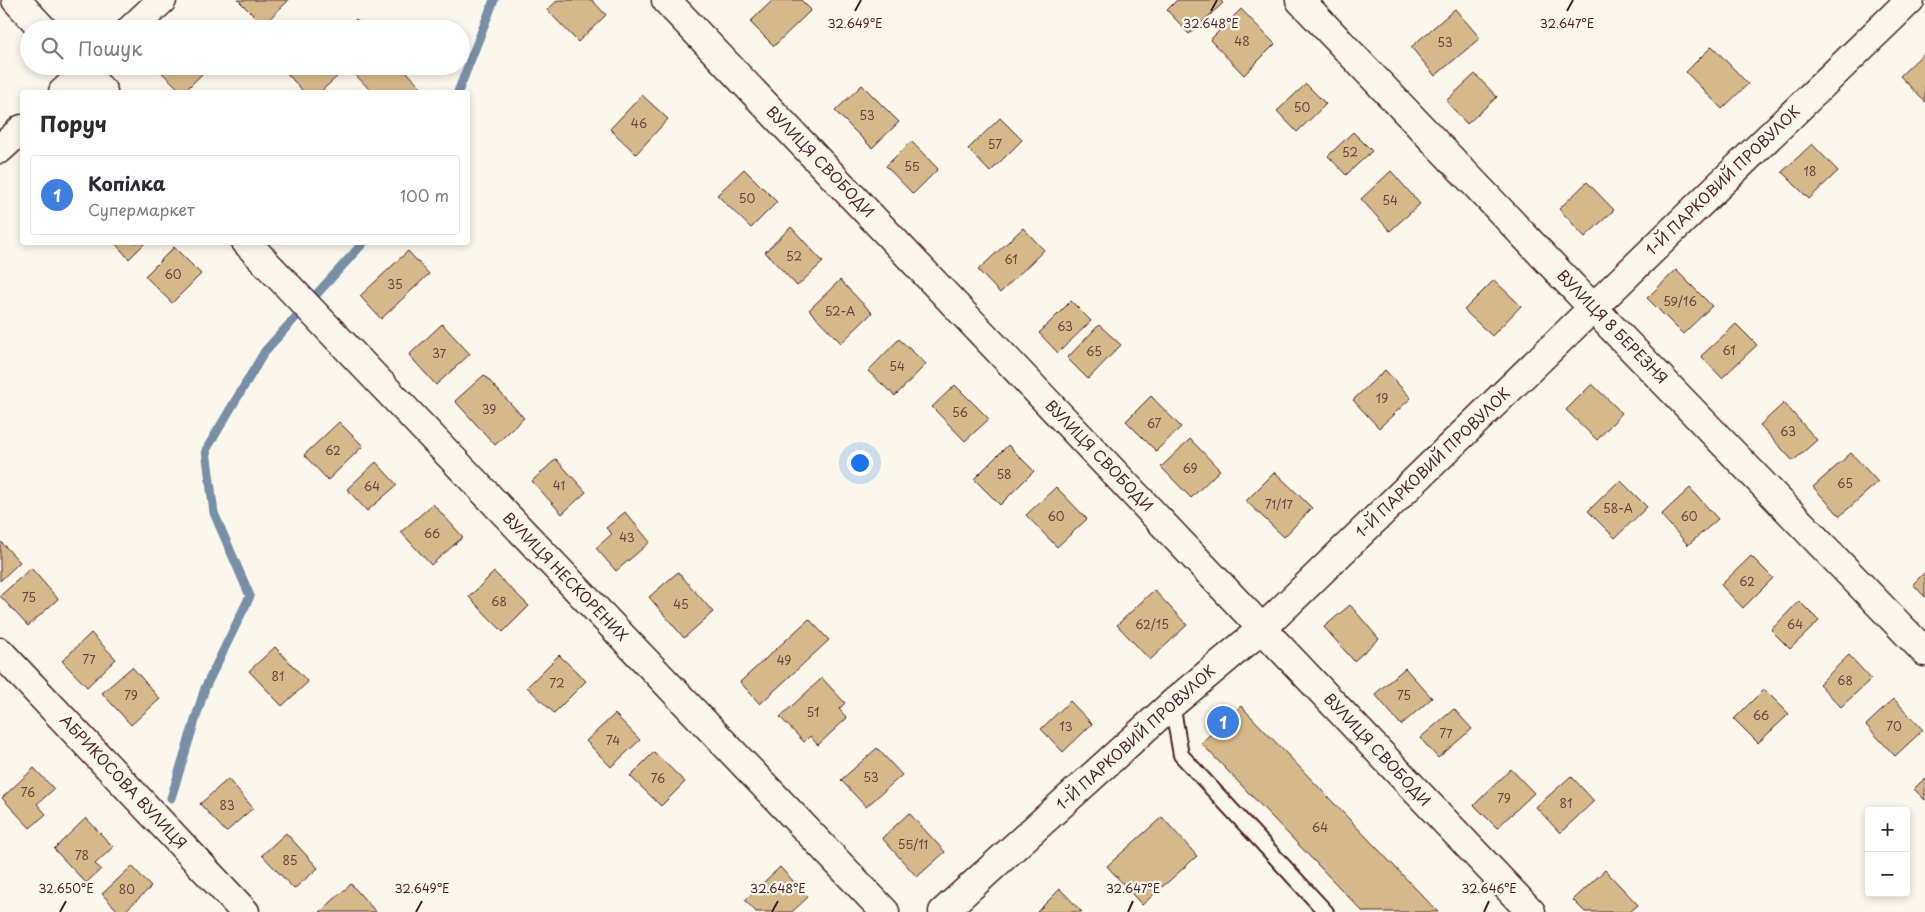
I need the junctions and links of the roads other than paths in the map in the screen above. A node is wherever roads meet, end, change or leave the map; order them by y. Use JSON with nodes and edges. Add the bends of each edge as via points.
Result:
{"nodes":[{"id":1,"x":16,"y":0,"type":"edge"},
{"id":2,"x":162,"y":0,"type":"edge"},
{"id":3,"x":666,"y":0,"type":"edge"},
{"id":4,"x":1300,"y":0,"type":"edge"},
{"id":5,"x":1910,"y":0,"type":"edge"},
{"id":6,"x":35,"y":20,"type":"edge"},
{"id":7,"x":141,"y":20,"type":"edge"},
{"id":8,"x":79,"y":75,"type":"edge"},
{"id":9,"x":89,"y":75,"type":"edge"},
{"id":10,"x":65,"y":90,"type":"edge"},
{"id":11,"x":101,"y":90,"type":"edge"},
{"id":12,"x":20,"y":131,"type":"edge"},
{"id":13,"x":0,"y":149,"type":"edge"},
{"id":14,"x":249,"y":245,"type":"edge"},
{"id":15,"x":1592,"y":307,"type":"junction"},
{"id":16,"x":1263,"y":628,"type":"junction"},
{"id":17,"x":0,"y":652,"type":"edge"},
{"id":18,"x":1925,"y":652,"type":"edge"},
{"id":19,"x":1172,"y":704,"type":"junction"},
{"id":20,"x":1527,"y":911,"type":"edge"},
{"id":21,"x":245,"y":912,"type":"edge"},
{"id":22,"x":885,"y":912,"type":"edge"},
{"id":23,"x":943,"y":912,"type":"edge"},
{"id":24,"x":1326,"y":912,"type":"edge"}],
"edges":[{"from":1,"to":6,"type":"street"},
{"from":2,"to":7,"type":"street"},
{"from":3,"to":16,"type":"street","name":"ВУЛИЦЯ СВОБОДИ"},
{"from":4,"to":15,"type":"street","name":"ВУЛИЦЯ 8 БЕРЕЗНЯ"},
{"from":5,"to":15,"type":"street","name":"1-Й ПАРКОВИЙ ПРОВУЛОК"},
{"from":8,"to":10,"type":"street"},
{"from":9,"to":11,"type":"street"},
{"from":12,"to":13,"type":"street"},
{"from":14,"to":22,"type":"street","name":"ВУЛИЦЯ НЕСКОРЕНИХ"},
{"from":15,"to":16,"type":"street","name":"1-Й ПАРКОВИЙ ПРОВУЛОК"},
{"from":15,"to":18,"type":"street","name":"ВУЛИЦЯ 8 БЕРЕЗНЯ"},
{"from":16,"to":19,"type":"street","name":"1-Й ПАРКОВИЙ ПРОВУЛОК"},
{"from":16,"to":20,"type":"street","name":"ВУЛИЦЯ СВОБОДИ"},
{"from":17,"to":21,"type":"street","name":"АБРИКОСОВА ВУЛИЦЯ"},
{"from":19,"to":23,"type":"street","name":"1-Й ПАРКОВИЙ ПРОВУЛОК"},
{"from":19,"to":24,"type":"lane","via":[[1181,755]]}]}
